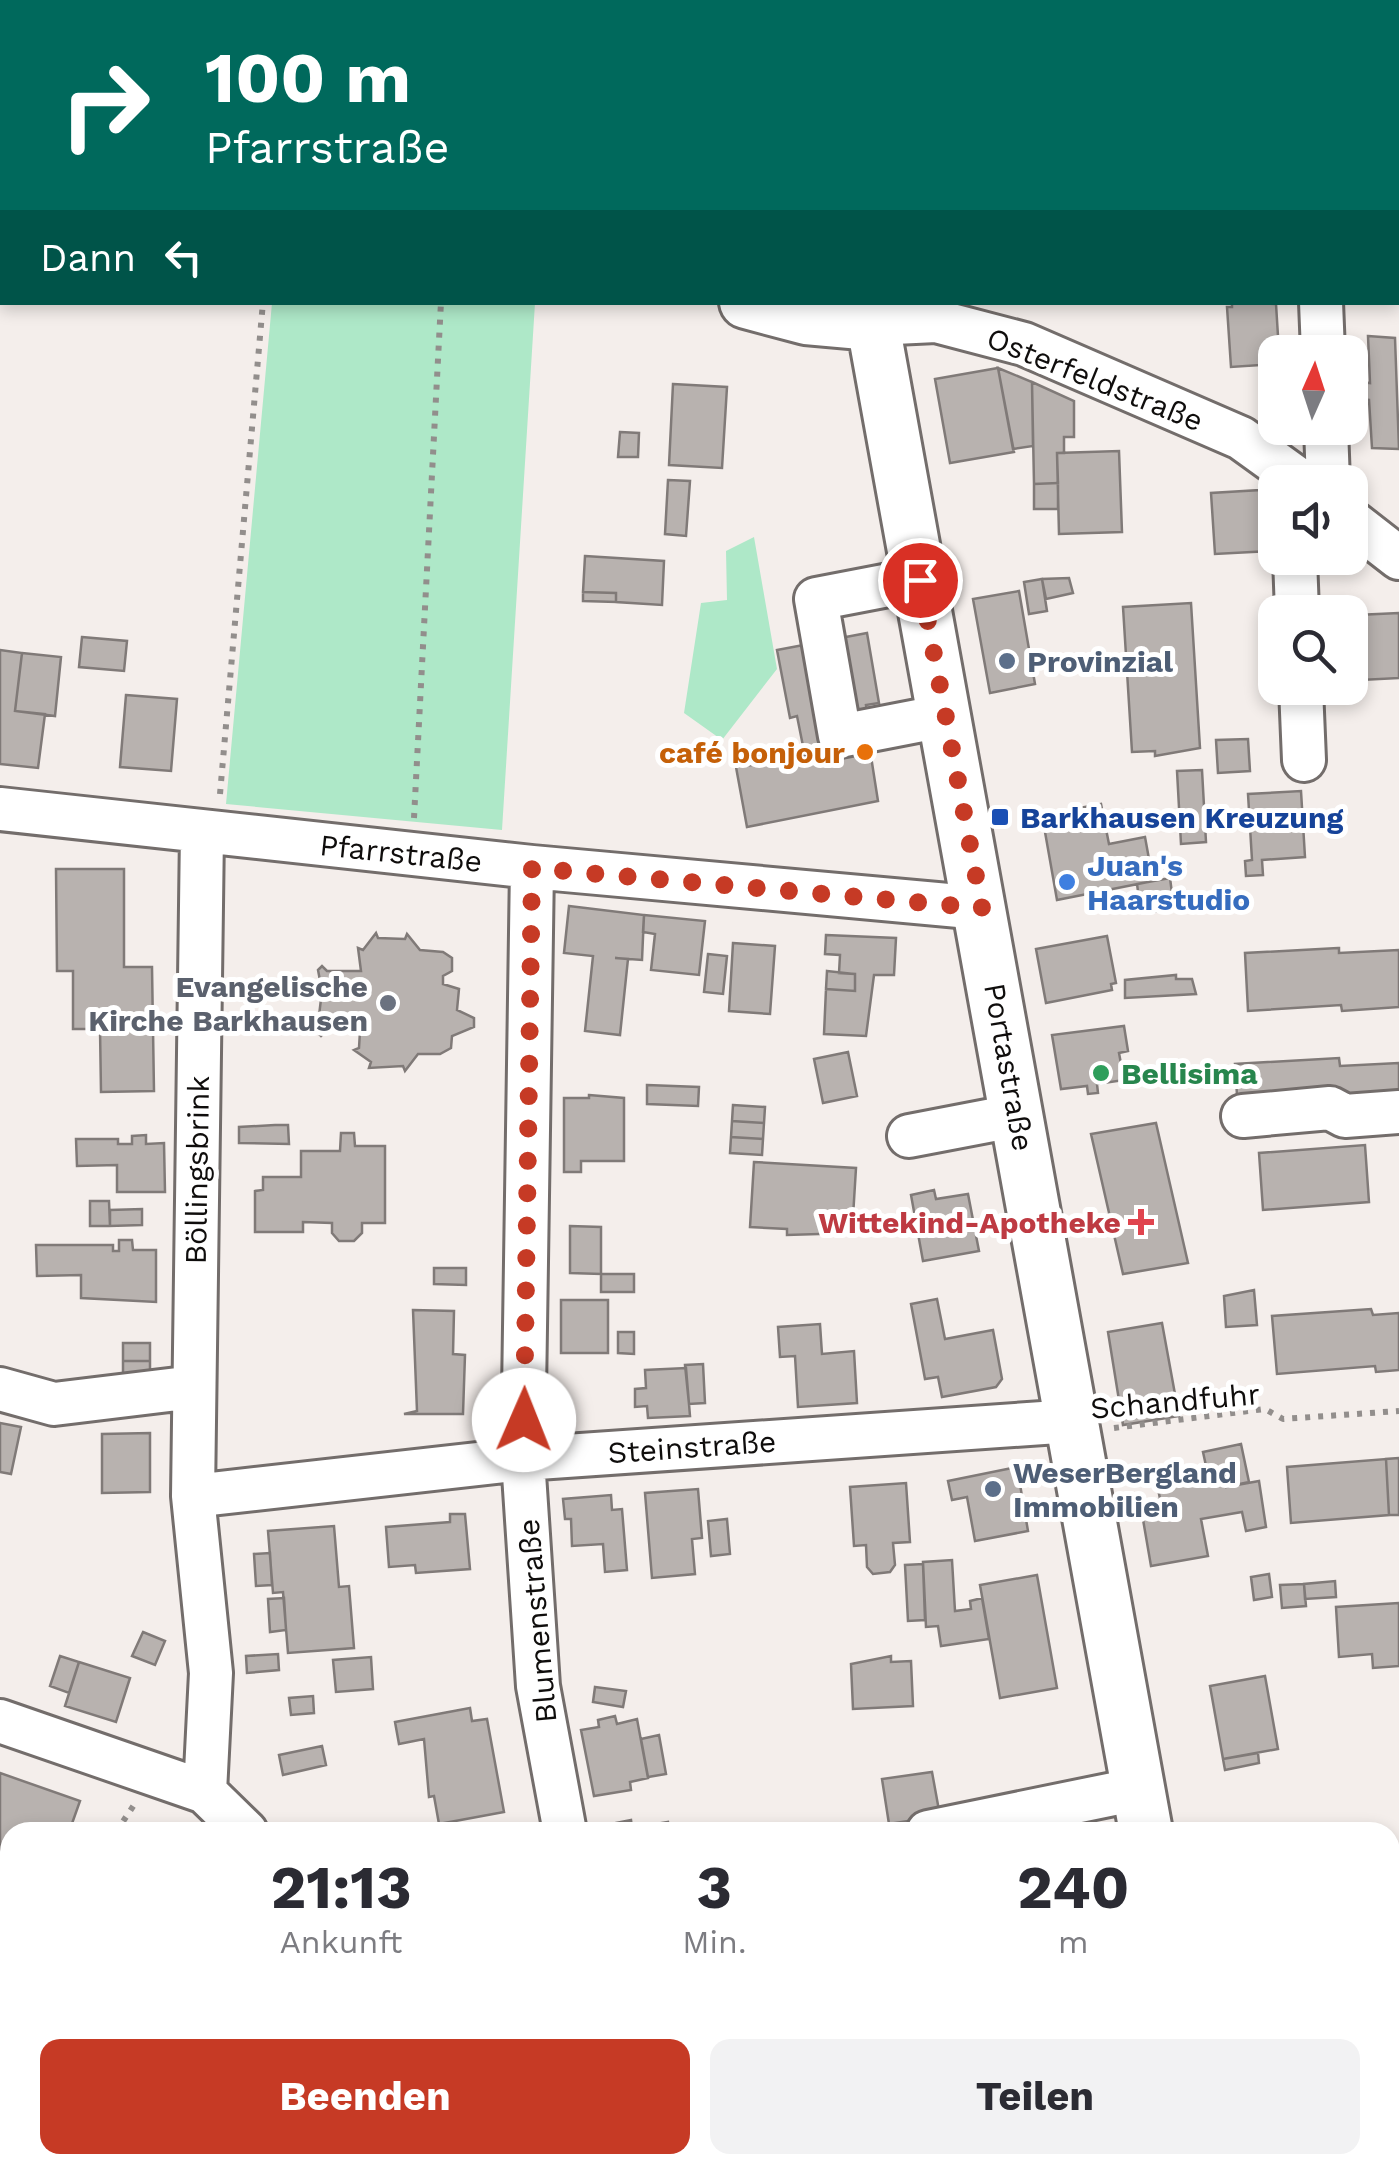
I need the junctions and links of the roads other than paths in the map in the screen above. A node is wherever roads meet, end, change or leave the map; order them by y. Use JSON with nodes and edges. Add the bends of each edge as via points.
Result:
{"nodes":[{"id":1,"x":757,"y":305,"type":"edge"},
{"id":2,"x":1321,"y":305,"type":"edge"},
{"id":3,"x":871,"y":313,"type":"edge"},
{"id":4,"x":1322,"y":335,"type":"edge"},
{"id":5,"x":1281,"y":465,"type":"edge"},
{"id":6,"x":1368,"y":534,"type":"edge"},
{"id":7,"x":1399,"y":558,"type":"edge"},
{"id":8,"x":920,"y":580,"type":"junction"},
{"id":9,"x":1302,"y":705,"type":"edge"},
{"id":10,"x":943,"y":716,"type":"junction"},
{"id":11,"x":1304,"y":760,"type":"dead end"},
{"id":12,"x":0,"y":810,"type":"edge"},
{"id":13,"x":209,"y":833,"type":"junction"},
{"id":14,"x":532,"y":868,"type":"junction"},
{"id":15,"x":982,"y":908,"type":"junction"},
{"id":16,"x":1399,"y":1112,"type":"edge"},
{"id":17,"x":1018,"y":1115,"type":"junction"},
{"id":18,"x":1242,"y":1116,"type":"dead end"},
{"id":19,"x":910,"y":1136,"type":"dead end"},
{"id":20,"x":194,"y":1387,"type":"junction"},
{"id":21,"x":0,"y":1388,"type":"edge"},
{"id":22,"x":1073,"y":1427,"type":"junction"},
{"id":23,"x":523,"y":1459,"type":"junction"},
{"id":24,"x":193,"y":1496,"type":"junction"},
{"id":25,"x":0,"y":1721,"type":"edge"},
{"id":26,"x":206,"y":1792,"type":"junction"},
{"id":27,"x":1142,"y":1811,"type":"edge"},
{"id":28,"x":236,"y":1822,"type":"edge"},
{"id":29,"x":563,"y":1822,"type":"edge"},
{"id":30,"x":1030,"y":1822,"type":"edge"}],
"edges":[{"from":1,"to":3,"type":"main road","via":[[806,318]]},
{"from":2,"to":4,"type":"street"},
{"from":3,"to":5,"type":"street","name":"Osterfeldstraße","via":[[936,321],[1024,344],[1242,438]]},
{"from":3,"to":8,"type":"main road","name":"Portastraße"},
{"from":6,"to":7,"type":"street"},
{"from":8,"to":10,"type":"main road","name":"Portastraße"},
{"from":8,"to":10,"type":"street","via":[[816,599],[840,736]]},
{"from":9,"to":11,"type":"street"},
{"from":10,"to":15,"type":"main road","name":"Portastraße"},
{"from":12,"to":13,"type":"street","name":"Pfarrstraße"},
{"from":13,"to":14,"type":"street","name":"Pfarrstraße"},
{"from":13,"to":20,"type":"street","name":"Böllingsbrink"},
{"from":14,"to":15,"type":"street","name":"Pfarrstraße"},
{"from":14,"to":23,"type":"street","name":"Blumenstraße"},
{"from":15,"to":17,"type":"main road","name":"Portastraße"},
{"from":16,"to":18,"type":"street","via":[[1345,1116],[1330,1108]]},
{"from":17,"to":19,"type":"street"},
{"from":17,"to":22,"type":"main road","name":"Portastraße"},
{"from":20,"to":21,"type":"street","via":[[54,1404]]},
{"from":20,"to":24,"type":"street","name":"Böllingsbrink"},
{"from":22,"to":23,"type":"street","name":"Steinstraße"},
{"from":22,"to":27,"type":"main road","name":"Portastraße"},
{"from":23,"to":24,"type":"street","name":"Steinstraße"},
{"from":23,"to":29,"type":"street","name":"Blumenstraße","via":[[538,1686]]},
{"from":24,"to":26,"type":"street","name":"Böllingsbrink","via":[[212,1672]]},
{"from":25,"to":26,"type":"street"},
{"from":26,"to":28,"type":"street"},
{"from":27,"to":30,"type":"street"}]}
